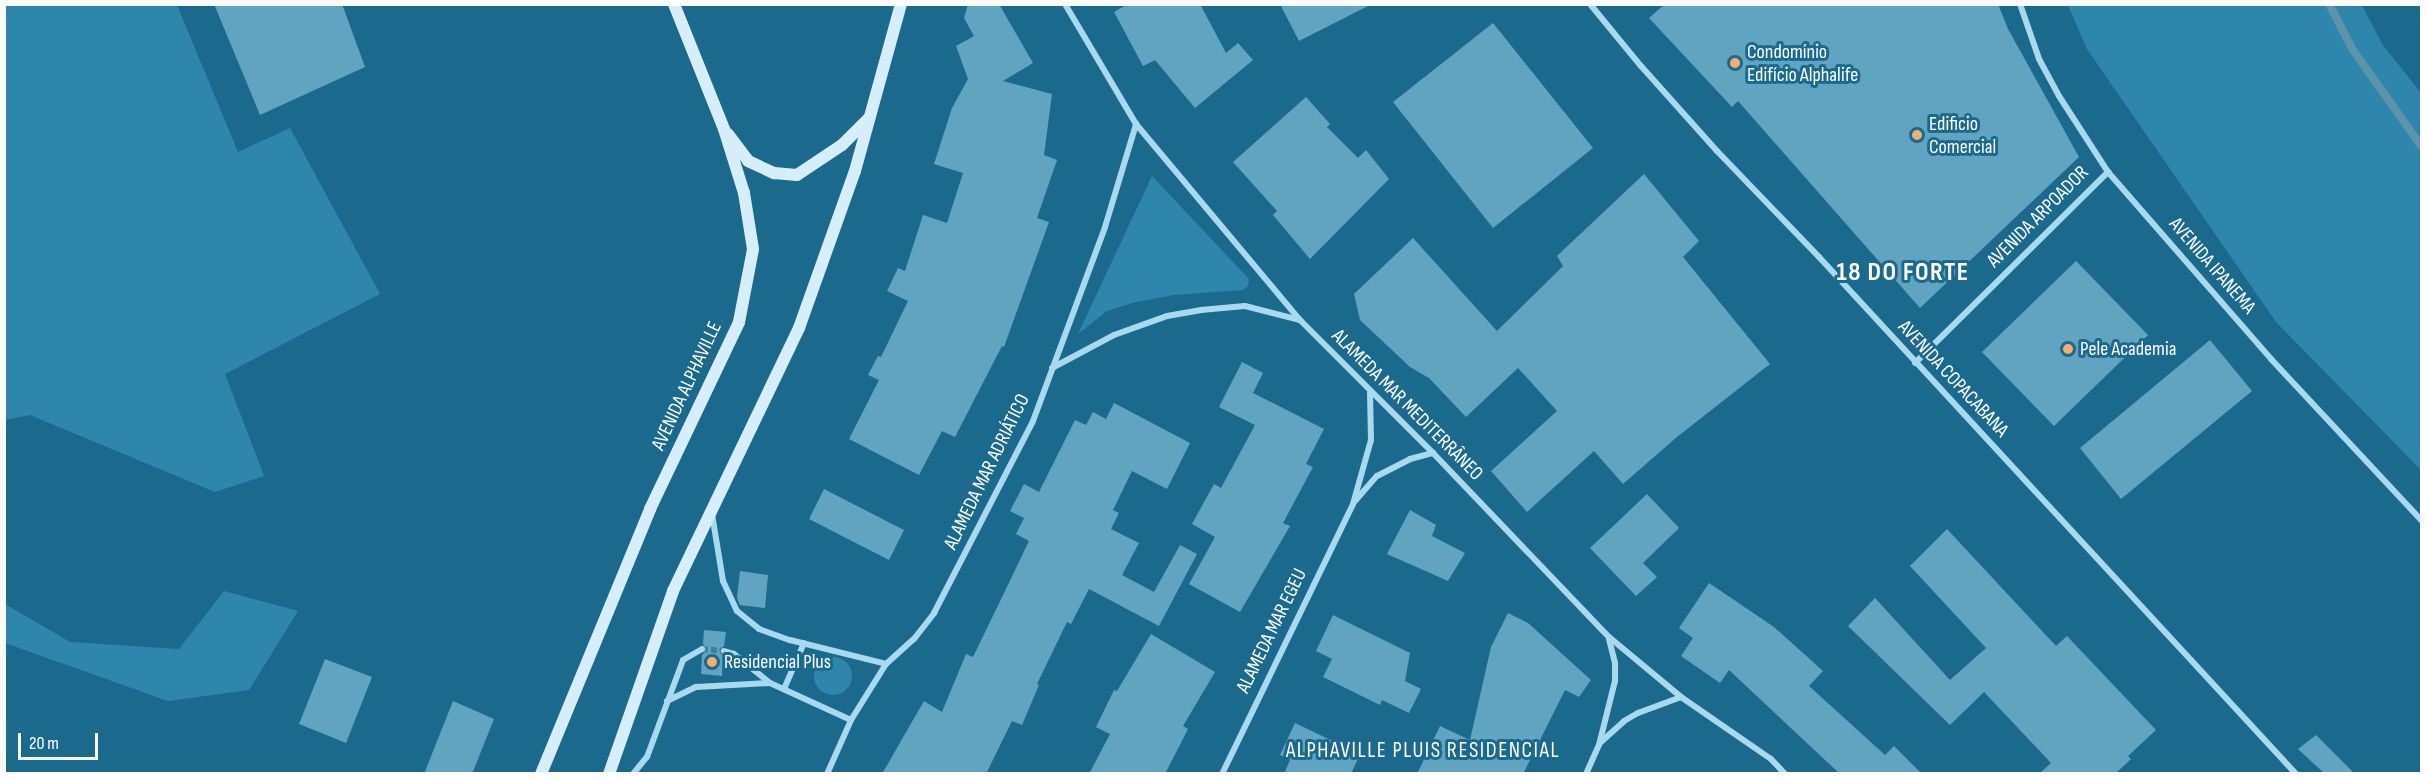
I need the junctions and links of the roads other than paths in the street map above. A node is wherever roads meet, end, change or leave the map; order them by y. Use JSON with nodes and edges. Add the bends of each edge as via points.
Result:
{"nodes":[{"id":1,"x":668,"y":4,"type":"edge"},
{"id":2,"x":674,"y":4,"type":"edge"},
{"id":3,"x":901,"y":4,"type":"edge"},
{"id":4,"x":1065,"y":4,"type":"edge"},
{"id":5,"x":1590,"y":4,"type":"edge"},
{"id":6,"x":2020,"y":4,"type":"edge"},
{"id":7,"x":681,"y":24,"type":"junction"},
{"id":8,"x":870,"y":117,"type":"junction"},
{"id":9,"x":1136,"y":124,"type":"junction"},
{"id":10,"x":724,"y":129,"type":"junction"},
{"id":11,"x":2108,"y":171,"type":"junction"},
{"id":12,"x":1300,"y":320,"type":"junction"},
{"id":13,"x":1915,"y":363,"type":"junction"},
{"id":14,"x":1052,"y":368,"type":"junction"},
{"id":15,"x":1370,"y":392,"type":"junction"},
{"id":16,"x":1433,"y":453,"type":"junction"},
{"id":17,"x":1353,"y":504,"type":"junction"},
{"id":18,"x":711,"y":508,"type":"junction"},
{"id":19,"x":2421,"y":521,"type":"edge"},
{"id":20,"x":1609,"y":637,"type":"junction"},
{"id":21,"x":804,"y":643,"type":"junction"},
{"id":22,"x":702,"y":649,"type":"dead end"},
{"id":23,"x":724,"y":651,"type":"tunnel mouth"},
{"id":24,"x":886,"y":664,"type":"junction"},
{"id":25,"x":770,"y":683,"type":"junction"},
{"id":26,"x":783,"y":689,"type":"junction"},
{"id":27,"x":1681,"y":697,"type":"junction"},
{"id":28,"x":666,"y":702,"type":"junction"},
{"id":29,"x":851,"y":720,"type":"junction"},
{"id":30,"x":1599,"y":745,"type":"junction"},
{"id":31,"x":543,"y":768,"type":"edge"},
{"id":32,"x":551,"y":774,"type":"edge"},
{"id":33,"x":609,"y":774,"type":"edge"},
{"id":34,"x":633,"y":774,"type":"edge"},
{"id":35,"x":826,"y":774,"type":"edge"},
{"id":36,"x":1222,"y":774,"type":"edge"},
{"id":37,"x":1586,"y":774,"type":"edge"},
{"id":38,"x":1785,"y":774,"type":"edge"},
{"id":39,"x":2296,"y":774,"type":"edge"}],
"edges":[{"from":1,"to":7,"type":"main road"},
{"from":2,"to":7,"type":"main road","name":"AVENIDA ALPHAVILLE"},
{"from":3,"to":8,"type":"main road"},
{"from":4,"to":9,"type":"street","name":"ALAMEDA MAR MEDITERRÂNEO"},
{"from":5,"to":13,"type":"street","name":"AVENIDA COPACABANA","via":[[1709,142]]},
{"from":6,"to":11,"type":"street","name":"AVENIDA IPANEMA","via":[[2039,59]]},
{"from":7,"to":10,"type":"main road","name":"AVENIDA ALPHAVILLE"},
{"from":8,"to":10,"type":"main road","via":[[842,145],[797,175],[774,173],[748,161]]},
{"from":8,"to":18,"type":"main road","via":[[855,171],[799,328]]},
{"from":9,"to":12,"type":"street","name":"ALAMEDA MAR MEDITERRÂNEO"},
{"from":9,"to":14,"type":"street","name":"ALAMEDA MAR ADRIÁTICO","via":[[1105,227]]},
{"from":10,"to":31,"type":"main road","name":"AVENIDA ALPHAVILLE","via":[[744,193],[753,249],[739,322],[650,509]]},
{"from":11,"to":13,"type":"street","name":"AVENIDA ARPOADOR"},
{"from":11,"to":19,"type":"street","name":"AVENIDA IPANEMA","via":[[2271,359]]},
{"from":12,"to":14,"type":"street","via":[[1245,306],[1167,316],[1114,335]]},
{"from":12,"to":15,"type":"street","name":"ALAMEDA MAR MEDITERRÂNEO"},
{"from":13,"to":39,"type":"street","name":"AVENIDA COPACABANA"},
{"from":14,"to":24,"type":"street","name":"ALAMEDA MAR ADRIÁTICO","via":[[1034,421],[934,613],[914,639]]},
{"from":15,"to":16,"type":"street","name":"ALAMEDA MAR MEDITERRÂNEO"},
{"from":15,"to":17,"type":"street","name":"ALAMEDA MAR EGEU","via":[[1371,440]]},
{"from":16,"to":17,"type":"street","name":"ALAMEDA MAR EGEU","via":[[1410,459],[1377,476]]},
{"from":16,"to":20,"type":"street","name":"ALAMEDA MAR MEDITERRÂNEO"},
{"from":17,"to":36,"type":"street","name":"ALAMEDA MAR EGEU"},
{"from":18,"to":21,"type":"street","via":[[723,581],[737,611],[759,629]]},
{"from":18,"to":33,"type":"main road","via":[[673,591]]},
{"from":20,"to":27,"type":"street","name":"ALAMEDA MAR MEDITERRÂNEO"},
{"from":20,"to":30,"type":"street","via":[[1615,681]]},
{"from":21,"to":24,"type":"street"},
{"from":21,"to":26,"type":"street"},
{"from":22,"to":28,"type":"street","via":[[683,660]]},
{"from":23,"to":25,"type":"street","via":[[734,654]]},
{"from":24,"to":29,"type":"street","name":"ALAMEDA MAR ADRIÁTICO"},
{"from":25,"to":26,"type":"street"},
{"from":25,"to":28,"type":"street","via":[[696,687]]},
{"from":26,"to":29,"type":"street"},
{"from":27,"to":30,"type":"street","via":[[1624,721]]},
{"from":27,"to":38,"type":"street","name":"ALAMEDA MAR MEDITERRÂNEO","via":[[1771,759]]},
{"from":28,"to":34,"type":"street","via":[[647,757]]},
{"from":29,"to":35,"type":"street","name":"ALAMEDA MAR ADRIÁTICO"},
{"from":30,"to":37,"type":"street"},
{"from":31,"to":32,"type":"main road"}]}
